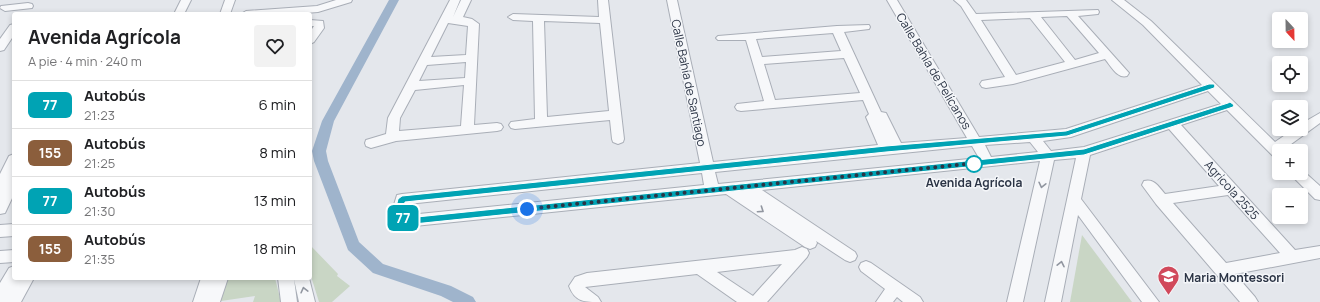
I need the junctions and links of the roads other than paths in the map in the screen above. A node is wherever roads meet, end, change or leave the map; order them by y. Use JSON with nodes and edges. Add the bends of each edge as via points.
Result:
{"nodes":[{"id":1,"x":186,"y":0,"type":"edge"},
{"id":2,"x":230,"y":0,"type":"edge"},
{"id":3,"x":347,"y":0,"type":"edge"},
{"id":4,"x":454,"y":0,"type":"edge"},
{"id":5,"x":466,"y":0,"type":"edge"},
{"id":6,"x":594,"y":0,"type":"edge"},
{"id":7,"x":603,"y":0,"type":"edge"},
{"id":8,"x":672,"y":0,"type":"edge"},
{"id":9,"x":892,"y":0,"type":"edge"},
{"id":10,"x":1117,"y":0,"type":"edge"},
{"id":11,"x":964,"y":1,"type":"edge"},
{"id":12,"x":5,"y":7,"type":"edge"},
{"id":13,"x":28,"y":7,"type":"edge"},
{"id":14,"x":180,"y":12,"type":"edge"},
{"id":15,"x":226,"y":12,"type":"edge"},
{"id":16,"x":275,"y":12,"type":"edge"},
{"id":17,"x":1094,"y":12,"type":"dead end"},
{"id":18,"x":1070,"y":13,"type":"junction"},
{"id":19,"x":1033,"y":15,"type":"junction"},
{"id":20,"x":513,"y":17,"type":"dead end"},
{"id":21,"x":973,"y":17,"type":"junction"},
{"id":22,"x":538,"y":18,"type":"junction"},
{"id":23,"x":450,"y":20,"type":"junction"},
{"id":24,"x":601,"y":20,"type":"junction"},
{"id":25,"x":312,"y":23,"type":"edge"},
{"id":26,"x":865,"y":27,"type":"dead end"},
{"id":27,"x":837,"y":29,"type":"junction"},
{"id":28,"x":750,"y":36,"type":"junction"},
{"id":29,"x":312,"y":37,"type":"edge"},
{"id":30,"x":722,"y":38,"type":"dead end"},
{"id":31,"x":848,"y":54,"type":"junction"},
{"id":32,"x":1107,"y":55,"type":"junction"},
{"id":33,"x":471,"y":58,"type":"junction"},
{"id":34,"x":424,"y":60,"type":"junction"},
{"id":35,"x":758,"y":61,"type":"junction"},
{"id":36,"x":1072,"y":64,"type":"junction"},
{"id":37,"x":1123,"y":73,"type":"dead end"},
{"id":38,"x":1013,"y":80,"type":"junction"},
{"id":39,"x":470,"y":82,"type":"junction"},
{"id":40,"x":986,"y":84,"type":"dead end"},
{"id":41,"x":411,"y":86,"type":"junction"},
{"id":42,"x":1211,"y":86,"type":"junction"},
{"id":43,"x":867,"y":96,"type":"junction"},
{"id":44,"x":771,"y":105,"type":"junction"},
{"id":45,"x":1230,"y":105,"type":"junction"},
{"id":46,"x":741,"y":107,"type":"dead end"},
{"id":47,"x":615,"y":115,"type":"junction"},
{"id":48,"x":1320,"y":117,"type":"edge"},
{"id":49,"x":541,"y":122,"type":"junction"},
{"id":50,"x":516,"y":125,"type":"dead end"},
{"id":51,"x":1168,"y":125,"type":"junction"},
{"id":52,"x":497,"y":126,"type":"dead end"},
{"id":53,"x":467,"y":129,"type":"junction"},
{"id":54,"x":396,"y":136,"type":"junction"},
{"id":55,"x":1034,"y":138,"type":"junction"},
{"id":56,"x":618,"y":139,"type":"dead end"},
{"id":57,"x":976,"y":141,"type":"junction"},
{"id":58,"x":371,"y":143,"type":"dead end"},
{"id":59,"x":1286,"y":144,"type":"edge"},
{"id":60,"x":1272,"y":148,"type":"edge"},
{"id":61,"x":892,"y":149,"type":"junction"},
{"id":62,"x":1084,"y":152,"type":"junction"},
{"id":63,"x":1048,"y":156,"type":"junction"},
{"id":64,"x":988,"y":162,"type":"junction"},
{"id":65,"x":707,"y":167,"type":"junction"},
{"id":66,"x":12,"y":171,"type":"edge"},
{"id":67,"x":12,"y":173,"type":"edge"},
{"id":68,"x":1305,"y":180,"type":"edge"},
{"id":69,"x":1149,"y":185,"type":"dead end"},
{"id":70,"x":746,"y":186,"type":"junction"},
{"id":71,"x":0,"y":187,"type":"edge"},
{"id":72,"x":728,"y":188,"type":"junction"},
{"id":73,"x":712,"y":190,"type":"junction"},
{"id":74,"x":1226,"y":190,"type":"junction"},
{"id":75,"x":1320,"y":195,"type":"edge"},
{"id":76,"x":1162,"y":200,"type":"junction"},
{"id":77,"x":1075,"y":201,"type":"junction"},
{"id":78,"x":0,"y":209,"type":"edge"},
{"id":79,"x":12,"y":230,"type":"edge"},
{"id":80,"x":0,"y":231,"type":"edge"},
{"id":81,"x":814,"y":239,"type":"junction"},
{"id":82,"x":1320,"y":252,"type":"edge"},
{"id":83,"x":12,"y":256,"type":"edge"},
{"id":84,"x":799,"y":256,"type":"junction"},
{"id":85,"x":850,"y":256,"type":"dead end"},
{"id":86,"x":0,"y":257,"type":"edge"},
{"id":87,"x":1292,"y":257,"type":"junction"},
{"id":88,"x":866,"y":267,"type":"dead end"},
{"id":89,"x":699,"y":268,"type":"junction"},
{"id":90,"x":1222,"y":270,"type":"junction"},
{"id":91,"x":12,"y":276,"type":"edge"},
{"id":92,"x":25,"y":280,"type":"edge"},
{"id":93,"x":207,"y":280,"type":"edge"},
{"id":94,"x":219,"y":280,"type":"edge"},
{"id":95,"x":286,"y":280,"type":"edge"},
{"id":96,"x":302,"y":280,"type":"edge"},
{"id":97,"x":896,"y":288,"type":"junction"},
{"id":98,"x":0,"y":298,"type":"edge"},
{"id":99,"x":910,"y":300,"type":"edge"},
{"id":100,"x":13,"y":302,"type":"edge"},
{"id":101,"x":201,"y":302,"type":"edge"},
{"id":102,"x":212,"y":302,"type":"edge"},
{"id":103,"x":289,"y":302,"type":"edge"},
{"id":104,"x":307,"y":302,"type":"edge"},
{"id":105,"x":593,"y":302,"type":"edge"},
{"id":106,"x":749,"y":302,"type":"edge"},
{"id":107,"x":757,"y":302,"type":"edge"},
{"id":108,"x":884,"y":302,"type":"edge"},
{"id":109,"x":1015,"y":302,"type":"edge"},
{"id":110,"x":1053,"y":302,"type":"edge"},
{"id":111,"x":1151,"y":302,"type":"edge"},
{"id":112,"x":1250,"y":302,"type":"edge"}],
"edges":[{"from":1,"to":14,"type":"street"},
{"from":2,"to":15,"type":"street"},
{"from":3,"to":16,"type":"street","via":[[318,9]]},
{"from":4,"to":23,"type":"street"},
{"from":5,"to":23,"type":"street"},
{"from":6,"to":24,"type":"street"},
{"from":7,"to":24,"type":"street"},
{"from":8,"to":65,"type":"street","name":"Calle Bahía de Santiago"},
{"from":9,"to":57,"type":"street","name":"Calle Bahía de Pelícanos"},
{"from":10,"to":42,"type":"street","via":[[1148,23]]},
{"from":11,"to":21,"type":"street"},
{"from":12,"to":13,"type":"street"},
{"from":17,"to":18,"type":"street"},
{"from":18,"to":19,"type":"street"},
{"from":18,"to":32,"type":"street"},
{"from":19,"to":21,"type":"street"},
{"from":19,"to":36,"type":"street"},
{"from":20,"to":22,"type":"street"},
{"from":21,"to":38,"type":"street"},
{"from":22,"to":24,"type":"street"},
{"from":22,"to":49,"type":"street"},
{"from":23,"to":33,"type":"street","via":[[474,24]]},
{"from":23,"to":34,"type":"street"},
{"from":24,"to":47,"type":"street"},
{"from":25,"to":29,"type":"street","via":[[319,24],[319,28]]},
{"from":26,"to":27,"type":"street"},
{"from":27,"to":28,"type":"street"},
{"from":27,"to":31,"type":"street"},
{"from":28,"to":30,"type":"street"},
{"from":28,"to":35,"type":"street"},
{"from":31,"to":35,"type":"street"},
{"from":31,"to":43,"type":"street"},
{"from":32,"to":36,"type":"street"},
{"from":32,"to":37,"type":"street"},
{"from":33,"to":34,"type":"street"},
{"from":33,"to":39,"type":"street"},
{"from":34,"to":41,"type":"street"},
{"from":35,"to":44,"type":"street"},
{"from":36,"to":38,"type":"street"},
{"from":38,"to":40,"type":"street"},
{"from":39,"to":41,"type":"street"},
{"from":39,"to":53,"type":"street"},
{"from":41,"to":54,"type":"street","via":[[394,118],[392,133]]},
{"from":42,"to":45,"type":"street"},
{"from":42,"to":55,"type":"street","via":[[1067,134]]},
{"from":43,"to":44,"type":"street"},
{"from":43,"to":61,"type":"street","via":[[878,120],[872,117]]},
{"from":44,"to":46,"type":"street"},
{"from":45,"to":51,"type":"street"},
{"from":45,"to":60,"type":"street"},
{"from":47,"to":49,"type":"street"},
{"from":47,"to":56,"type":"street"},
{"from":48,"to":59,"type":"street"},
{"from":49,"to":50,"type":"street"},
{"from":51,"to":62,"type":"street"},
{"from":51,"to":74,"type":"street","name":"Agrícola 2525"},
{"from":52,"to":53,"type":"street"},
{"from":53,"to":54,"type":"street"},
{"from":54,"to":58,"type":"street"},
{"from":55,"to":57,"type":"street"},
{"from":55,"to":63,"type":"street"},
{"from":57,"to":61,"type":"street"},
{"from":57,"to":64,"type":"street","name":"Calle Bahía de Pelícanos"},
{"from":61,"to":65,"type":"street"},
{"from":62,"to":63,"type":"street"},
{"from":62,"to":77,"type":"street"},
{"from":63,"to":64,"type":"street"},
{"from":63,"to":109,"type":"street","one_way":true},
{"from":64,"to":70,"type":"street"},
{"from":65,"to":73,"type":"street","name":"Calle Bahía de Santiago"},
{"from":65,"to":73,"type":"street","via":[[402,199],[399,211],[404,221]]},
{"from":66,"to":71,"type":"street"},
{"from":67,"to":78,"type":"street"},
{"from":68,"to":75,"type":"street"},
{"from":69,"to":76,"type":"street"},
{"from":70,"to":72,"type":"street"},
{"from":70,"to":81,"type":"street"},
{"from":72,"to":73,"type":"street"},
{"from":72,"to":81,"type":"street","one_way":true},
{"from":74,"to":76,"type":"street"},
{"from":74,"to":87,"type":"street","name":"Agrícola 2525"},
{"from":76,"to":90,"type":"street"},
{"from":110,"to":77,"type":"street","one_way":true},
{"from":77,"to":111,"type":"street"},
{"from":79,"to":80,"type":"street"},
{"from":81,"to":84,"type":"street"},
{"from":81,"to":85,"type":"street"},
{"from":82,"to":87,"type":"street"},
{"from":83,"to":86,"type":"street"},
{"from":84,"to":89,"type":"street"},
{"from":84,"to":107,"type":"street"},
{"from":87,"to":90,"type":"street"},
{"from":88,"to":97,"type":"street"},
{"from":89,"to":105,"type":"street","via":[[587,279],[580,282],[577,286],[579,292]]},
{"from":89,"to":106,"type":"street"},
{"from":90,"to":112,"type":"street"},
{"from":91,"to":98,"type":"street"},
{"from":92,"to":100,"type":"street"},
{"from":93,"to":101,"type":"street"},
{"from":94,"to":102,"type":"street"},
{"from":95,"to":103,"type":"street"},
{"from":104,"to":96,"type":"street","one_way":true},
{"from":97,"to":99,"type":"street"},
{"from":97,"to":108,"type":"street"}]}
